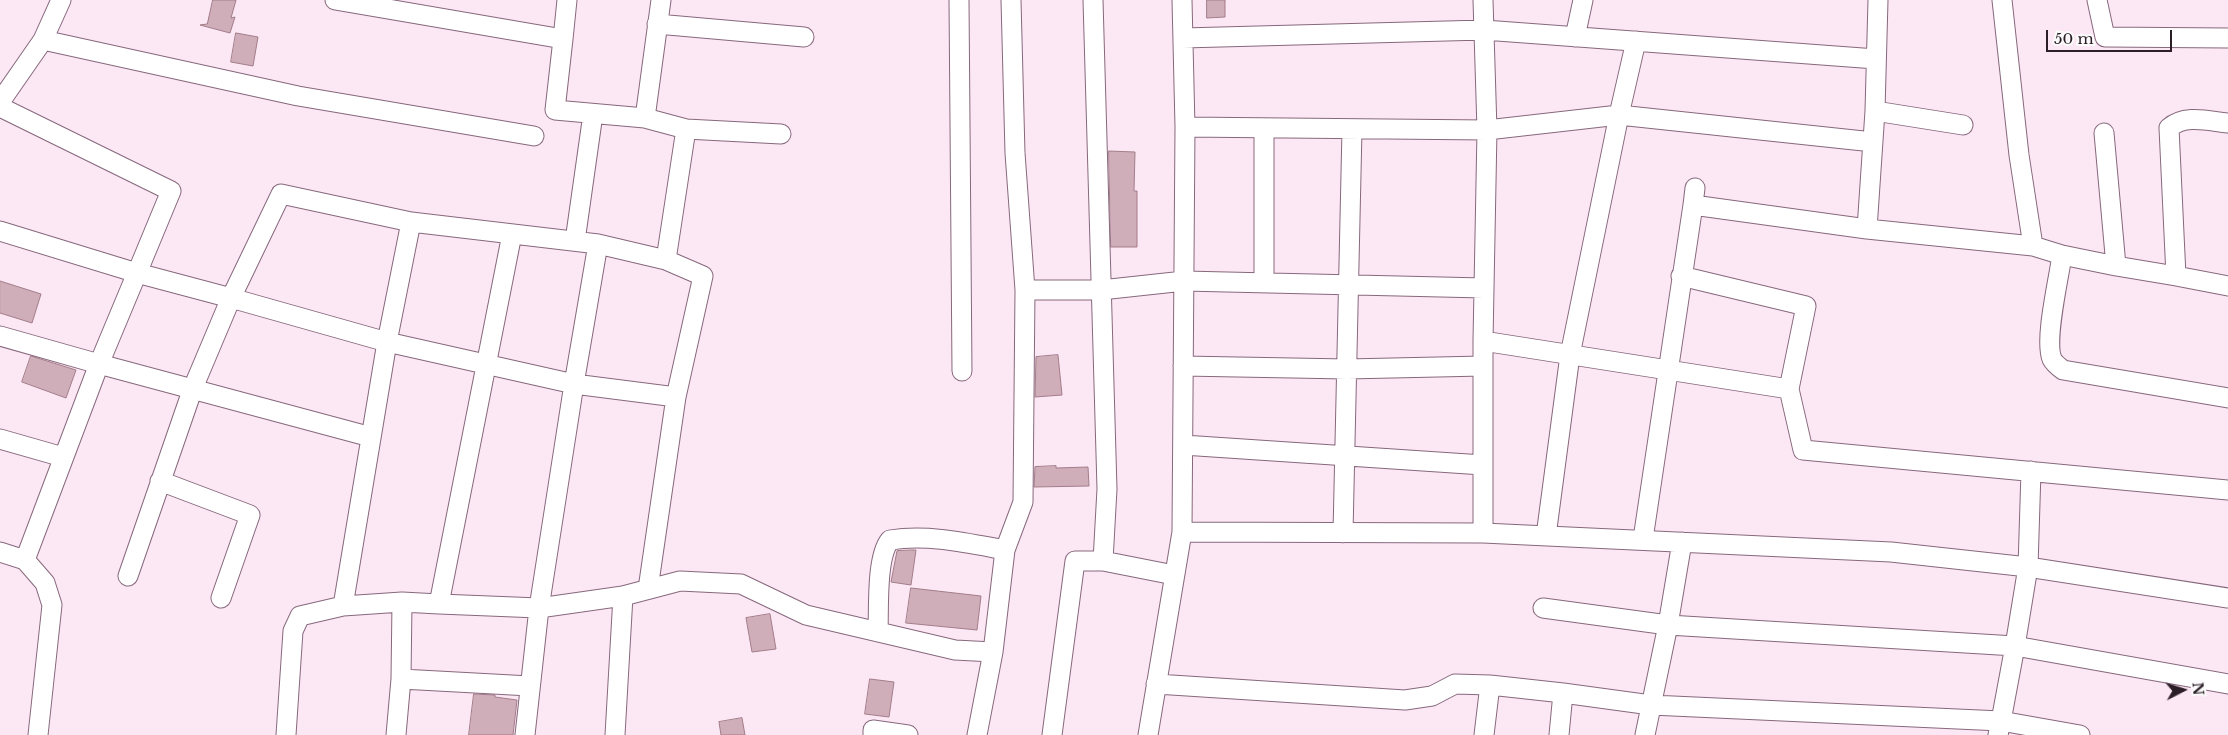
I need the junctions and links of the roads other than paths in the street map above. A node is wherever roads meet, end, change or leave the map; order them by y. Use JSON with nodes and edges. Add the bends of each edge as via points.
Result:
{"nodes":[{"id":1,"x":61,"y":0,"type":"edge"},
{"id":2,"x":335,"y":0,"type":"edge"},
{"id":3,"x":567,"y":0,"type":"edge"},
{"id":4,"x":661,"y":0,"type":"edge"},
{"id":5,"x":960,"y":0,"type":"edge"},
{"id":6,"x":1011,"y":0,"type":"edge"},
{"id":7,"x":1093,"y":0,"type":"edge"},
{"id":8,"x":1182,"y":0,"type":"edge"},
{"id":9,"x":1483,"y":0,"type":"edge"},
{"id":10,"x":1583,"y":0,"type":"edge"},
{"id":11,"x":1878,"y":0,"type":"edge"},
{"id":12,"x":2002,"y":0,"type":"edge"},
{"id":13,"x":2097,"y":0,"type":"edge"},
{"id":14,"x":657,"y":24,"type":"junction"},
{"id":15,"x":1484,"y":30,"type":"junction"},
{"id":16,"x":804,"y":37,"type":"dead end"},
{"id":17,"x":1575,"y":37,"type":"junction"},
{"id":18,"x":1183,"y":38,"type":"junction"},
{"id":19,"x":2228,"y":38,"type":"edge"},
{"id":20,"x":563,"y":39,"type":"junction"},
{"id":21,"x":44,"y":40,"type":"junction"},
{"id":22,"x":1636,"y":41,"type":"junction"},
{"id":23,"x":1876,"y":59,"type":"junction"},
{"id":24,"x":0,"y":102,"type":"edge"},
{"id":25,"x":0,"y":107,"type":"edge"},
{"id":26,"x":1874,"y":112,"type":"junction"},
{"id":27,"x":593,"y":114,"type":"junction"},
{"id":28,"x":1619,"y":115,"type":"junction"},
{"id":29,"x":645,"y":118,"type":"junction"},
{"id":30,"x":2228,"y":123,"type":"edge"},
{"id":31,"x":1964,"y":125,"type":"dead end"},
{"id":32,"x":1185,"y":127,"type":"junction"},
{"id":33,"x":1264,"y":128,"type":"junction"},
{"id":34,"x":686,"y":129,"type":"junction"},
{"id":35,"x":1352,"y":129,"type":"junction"},
{"id":36,"x":1487,"y":130,"type":"junction"},
{"id":37,"x":2104,"y":133,"type":"dead end"},
{"id":38,"x":781,"y":134,"type":"dead end"},
{"id":39,"x":534,"y":136,"type":"dead end"},
{"id":40,"x":1873,"y":142,"type":"junction"},
{"id":41,"x":411,"y":222,"type":"junction"},
{"id":42,"x":1867,"y":229,"type":"junction"},
{"id":43,"x":0,"y":230,"type":"edge"},
{"id":44,"x":512,"y":234,"type":"junction"},
{"id":45,"x":575,"y":241,"type":"junction"},
{"id":46,"x":598,"y":244,"type":"junction"},
{"id":47,"x":2032,"y":246,"type":"junction"},
{"id":48,"x":2062,"y":255,"type":"junction"},
{"id":49,"x":666,"y":260,"type":"junction"},
{"id":50,"x":2116,"y":266,"type":"junction"},
{"id":51,"x":137,"y":273,"type":"junction"},
{"id":52,"x":1681,"y":276,"type":"junction"},
{"id":53,"x":2176,"y":276,"type":"junction"},
{"id":54,"x":1184,"y":281,"type":"junction"},
{"id":55,"x":1264,"y":283,"type":"junction"},
{"id":56,"x":1348,"y":285,"type":"junction"},
{"id":57,"x":2228,"y":286,"type":"edge"},
{"id":58,"x":1484,"y":288,"type":"junction"},
{"id":59,"x":1025,"y":290,"type":"junction"},
{"id":60,"x":1101,"y":290,"type":"junction"},
{"id":61,"x":230,"y":298,"type":"junction"},
{"id":62,"x":0,"y":336,"type":"edge"},
{"id":63,"x":1483,"y":341,"type":"junction"},
{"id":64,"x":387,"y":342,"type":"junction"},
{"id":65,"x":1570,"y":355,"type":"junction"},
{"id":66,"x":98,"y":364,"type":"junction"},
{"id":67,"x":486,"y":364,"type":"junction"},
{"id":68,"x":1183,"y":366,"type":"junction"},
{"id":69,"x":1483,"y":366,"type":"junction"},
{"id":70,"x":1347,"y":368,"type":"junction"},
{"id":71,"x":1668,"y":370,"type":"junction"},
{"id":72,"x":962,"y":371,"type":"dead end"},
{"id":73,"x":574,"y":384,"type":"junction"},
{"id":74,"x":193,"y":388,"type":"junction"},
{"id":75,"x":1789,"y":389,"type":"junction"},
{"id":76,"x":676,"y":397,"type":"junction"},
{"id":77,"x":2228,"y":398,"type":"edge"},
{"id":78,"x":371,"y":437,"type":"junction"},
{"id":79,"x":0,"y":438,"type":"edge"},
{"id":80,"x":1183,"y":445,"type":"junction"},
{"id":81,"x":1345,"y":456,"type":"junction"},
{"id":82,"x":63,"y":457,"type":"junction"},
{"id":83,"x":1483,"y":465,"type":"junction"},
{"id":84,"x":2030,"y":471,"type":"junction"},
{"id":85,"x":160,"y":481,"type":"junction"},
{"id":86,"x":2228,"y":490,"type":"edge"},
{"id":87,"x":1182,"y":532,"type":"junction"},
{"id":88,"x":1343,"y":533,"type":"junction"},
{"id":89,"x":1483,"y":533,"type":"junction"},
{"id":90,"x":1546,"y":536,"type":"junction"},
{"id":91,"x":1643,"y":540,"type":"junction"},
{"id":92,"x":1682,"y":542,"type":"junction"},
{"id":93,"x":1005,"y":550,"type":"junction"},
{"id":94,"x":0,"y":552,"type":"edge"},
{"id":95,"x":24,"y":560,"type":"junction"},
{"id":96,"x":1103,"y":561,"type":"junction"},
{"id":97,"x":2028,"y":567,"type":"junction"},
{"id":98,"x":1174,"y":575,"type":"junction"},
{"id":99,"x":128,"y":576,"type":"dead end"},
{"id":100,"x":648,"y":589,"type":"junction"},
{"id":101,"x":623,"y":596,"type":"junction"},
{"id":102,"x":221,"y":598,"type":"dead end"},
{"id":103,"x":2228,"y":598,"type":"edge"},
{"id":104,"x":402,"y":602,"type":"junction"},
{"id":105,"x":439,"y":604,"type":"junction"},
{"id":106,"x":343,"y":606,"type":"junction"},
{"id":107,"x":539,"y":608,"type":"junction"},
{"id":108,"x":1543,"y":608,"type":"dead end"},
{"id":109,"x":1668,"y":625,"type":"junction"},
{"id":110,"x":878,"y":632,"type":"junction"},
{"id":111,"x":2015,"y":646,"type":"junction"},
{"id":112,"x":993,"y":652,"type":"junction"},
{"id":113,"x":401,"y":679,"type":"junction"},
{"id":114,"x":1156,"y":684,"type":"junction"},
{"id":115,"x":2228,"y":684,"type":"edge"},
{"id":116,"x":1490,"y":685,"type":"junction"},
{"id":117,"x":530,"y":686,"type":"junction"},
{"id":118,"x":1564,"y":693,"type":"junction"},
{"id":119,"x":1651,"y":705,"type":"junction"},
{"id":120,"x":2000,"y":728,"type":"edge"},
{"id":121,"x":38,"y":735,"type":"edge"},
{"id":122,"x":286,"y":735,"type":"edge"},
{"id":123,"x":396,"y":735,"type":"edge"},
{"id":124,"x":525,"y":735,"type":"edge"},
{"id":125,"x":615,"y":735,"type":"edge"},
{"id":126,"x":873,"y":735,"type":"edge"},
{"id":127,"x":908,"y":735,"type":"edge"},
{"id":128,"x":977,"y":735,"type":"edge"},
{"id":129,"x":1052,"y":735,"type":"edge"},
{"id":130,"x":1148,"y":735,"type":"edge"},
{"id":131,"x":1484,"y":735,"type":"edge"},
{"id":132,"x":1559,"y":735,"type":"edge"},
{"id":133,"x":1646,"y":735,"type":"edge"},
{"id":134,"x":2080,"y":735,"type":"edge"}],
"edges":[{"from":1,"to":21,"type":"street"},
{"from":2,"to":20,"type":"street"},
{"from":3,"to":20,"type":"street"},
{"from":4,"to":14,"type":"street"},
{"from":5,"to":72,"type":"street"},
{"from":6,"to":59,"type":"street","via":[[1015,153]]},
{"from":7,"to":60,"type":"street"},
{"from":8,"to":18,"type":"street"},
{"from":9,"to":15,"type":"street"},
{"from":10,"to":17,"type":"street"},
{"from":11,"to":23,"type":"street"},
{"from":12,"to":47,"type":"street"},
{"from":13,"to":19,"type":"street","via":[[2105,37]]},
{"from":14,"to":16,"type":"street"},
{"from":14,"to":29,"type":"street"},
{"from":15,"to":17,"type":"street"},
{"from":15,"to":18,"type":"street"},
{"from":15,"to":36,"type":"street"},
{"from":17,"to":22,"type":"street"},
{"from":18,"to":32,"type":"street"},
{"from":20,"to":27,"type":"street","via":[[555,110]]},
{"from":21,"to":24,"type":"street"},
{"from":21,"to":39,"type":"street","via":[[298,96]]},
{"from":22,"to":23,"type":"street"},
{"from":22,"to":28,"type":"street"},
{"from":23,"to":26,"type":"street"},
{"from":25,"to":51,"type":"street","via":[[171,191]]},
{"from":26,"to":31,"type":"street"},
{"from":26,"to":40,"type":"street"},
{"from":27,"to":29,"type":"street"},
{"from":27,"to":45,"type":"street"},
{"from":28,"to":36,"type":"street"},
{"from":28,"to":40,"type":"street"},
{"from":28,"to":65,"type":"street"},
{"from":29,"to":34,"type":"street"},
{"from":30,"to":53,"type":"street","via":[[2188,119],[2177,121],[2169,128]]},
{"from":32,"to":33,"type":"street"},
{"from":32,"to":54,"type":"street"},
{"from":33,"to":35,"type":"street"},
{"from":33,"to":55,"type":"street"},
{"from":34,"to":38,"type":"street"},
{"from":34,"to":49,"type":"street"},
{"from":35,"to":36,"type":"street"},
{"from":35,"to":56,"type":"street"},
{"from":36,"to":58,"type":"street"},
{"from":37,"to":50,"type":"street"},
{"from":40,"to":42,"type":"street"},
{"from":41,"to":44,"type":"street"},
{"from":41,"to":61,"type":"street","via":[[281,194]]},
{"from":41,"to":64,"type":"street"},
{"from":42,"to":47,"type":"street"},
{"from":42,"to":52,"type":"street","via":[[1694,197]]},
{"from":43,"to":51,"type":"street"},
{"from":44,"to":45,"type":"street"},
{"from":44,"to":67,"type":"street"},
{"from":45,"to":46,"type":"street"},
{"from":46,"to":49,"type":"street"},
{"from":46,"to":73,"type":"street"},
{"from":47,"to":48,"type":"street"},
{"from":48,"to":50,"type":"street"},
{"from":48,"to":77,"type":"street","via":[[2050,347],[2052,360],[2063,370]]},
{"from":49,"to":76,"type":"street","via":[[703,276]]},
{"from":50,"to":53,"type":"street"},
{"from":51,"to":61,"type":"street"},
{"from":51,"to":66,"type":"street"},
{"from":52,"to":71,"type":"street"},
{"from":52,"to":75,"type":"street","via":[[1806,306]]},
{"from":53,"to":57,"type":"street"},
{"from":54,"to":55,"type":"street"},
{"from":54,"to":60,"type":"street"},
{"from":54,"to":68,"type":"street"},
{"from":55,"to":56,"type":"street"},
{"from":56,"to":58,"type":"street"},
{"from":56,"to":70,"type":"street"},
{"from":58,"to":63,"type":"street"},
{"from":59,"to":60,"type":"street"},
{"from":59,"to":93,"type":"street","via":[[1023,502]]},
{"from":60,"to":96,"type":"street","via":[[1107,489]]},
{"from":61,"to":64,"type":"street"},
{"from":61,"to":74,"type":"street"},
{"from":62,"to":66,"type":"street"},
{"from":63,"to":65,"type":"street"},
{"from":63,"to":69,"type":"street"},
{"from":64,"to":67,"type":"street"},
{"from":64,"to":78,"type":"street"},
{"from":65,"to":71,"type":"street"},
{"from":65,"to":90,"type":"street"},
{"from":66,"to":74,"type":"street"},
{"from":66,"to":82,"type":"street"},
{"from":67,"to":73,"type":"street"},
{"from":67,"to":105,"type":"street"},
{"from":68,"to":70,"type":"street"},
{"from":68,"to":80,"type":"street"},
{"from":69,"to":70,"type":"street"},
{"from":69,"to":83,"type":"street"},
{"from":70,"to":81,"type":"street"},
{"from":71,"to":75,"type":"street"},
{"from":71,"to":91,"type":"street"},
{"from":73,"to":76,"type":"street"},
{"from":73,"to":107,"type":"street"},
{"from":74,"to":78,"type":"street"},
{"from":74,"to":85,"type":"street"},
{"from":75,"to":84,"type":"street","via":[[1803,450]]},
{"from":76,"to":100,"type":"street"},
{"from":78,"to":106,"type":"street"},
{"from":79,"to":82,"type":"street"},
{"from":80,"to":81,"type":"street"},
{"from":80,"to":87,"type":"street"},
{"from":81,"to":83,"type":"street"},
{"from":81,"to":88,"type":"street"},
{"from":82,"to":95,"type":"street"},
{"from":83,"to":89,"type":"street"},
{"from":84,"to":86,"type":"street"},
{"from":84,"to":97,"type":"street"},
{"from":85,"to":99,"type":"street"},
{"from":85,"to":102,"type":"street","via":[[250,515]]},
{"from":87,"to":88,"type":"street"},
{"from":87,"to":98,"type":"street"},
{"from":88,"to":89,"type":"street"},
{"from":89,"to":90,"type":"street"},
{"from":90,"to":91,"type":"street"},
{"from":91,"to":92,"type":"street"},
{"from":92,"to":97,"type":"street","via":[[1890,552]]},
{"from":92,"to":109,"type":"street"},
{"from":93,"to":110,"type":"street","via":[[957,541],[909,537],[890,540],[882,561]]},
{"from":93,"to":112,"type":"street"},
{"from":94,"to":95,"type":"street"},
{"from":95,"to":121,"type":"street","via":[[45,584],[52,605]]},
{"from":96,"to":98,"type":"street"},
{"from":96,"to":129,"type":"street","via":[[1075,561]]},
{"from":97,"to":103,"type":"street"},
{"from":97,"to":111,"type":"street"},
{"from":98,"to":114,"type":"street"},
{"from":100,"to":101,"type":"street"},
{"from":100,"to":110,"type":"street","via":[[680,581],[741,584],[806,615]]},
{"from":101,"to":107,"type":"street"},
{"from":101,"to":125,"type":"street"},
{"from":104,"to":105,"type":"street"},
{"from":104,"to":106,"type":"street"},
{"from":104,"to":113,"type":"street"},
{"from":105,"to":107,"type":"street"},
{"from":106,"to":122,"type":"street","via":[[300,616],[293,631]]},
{"from":107,"to":117,"type":"street"},
{"from":108,"to":109,"type":"street"},
{"from":109,"to":111,"type":"street"},
{"from":109,"to":119,"type":"street"},
{"from":110,"to":112,"type":"street","via":[[955,650]]},
{"from":111,"to":115,"type":"street"},
{"from":111,"to":120,"type":"street"},
{"from":112,"to":128,"type":"street"},
{"from":113,"to":117,"type":"street"},
{"from":113,"to":123,"type":"street"},
{"from":114,"to":116,"type":"street","via":[[1405,700],[1432,696],[1455,684]]},
{"from":114,"to":130,"type":"street"},
{"from":116,"to":118,"type":"street"},
{"from":116,"to":131,"type":"street"},
{"from":117,"to":124,"type":"street"},
{"from":118,"to":119,"type":"street"},
{"from":118,"to":132,"type":"street"},
{"from":119,"to":120,"type":"street"},
{"from":119,"to":133,"type":"street"},
{"from":120,"to":134,"type":"street"},
{"from":126,"to":127,"type":"street","via":[[874,730]]}]}
